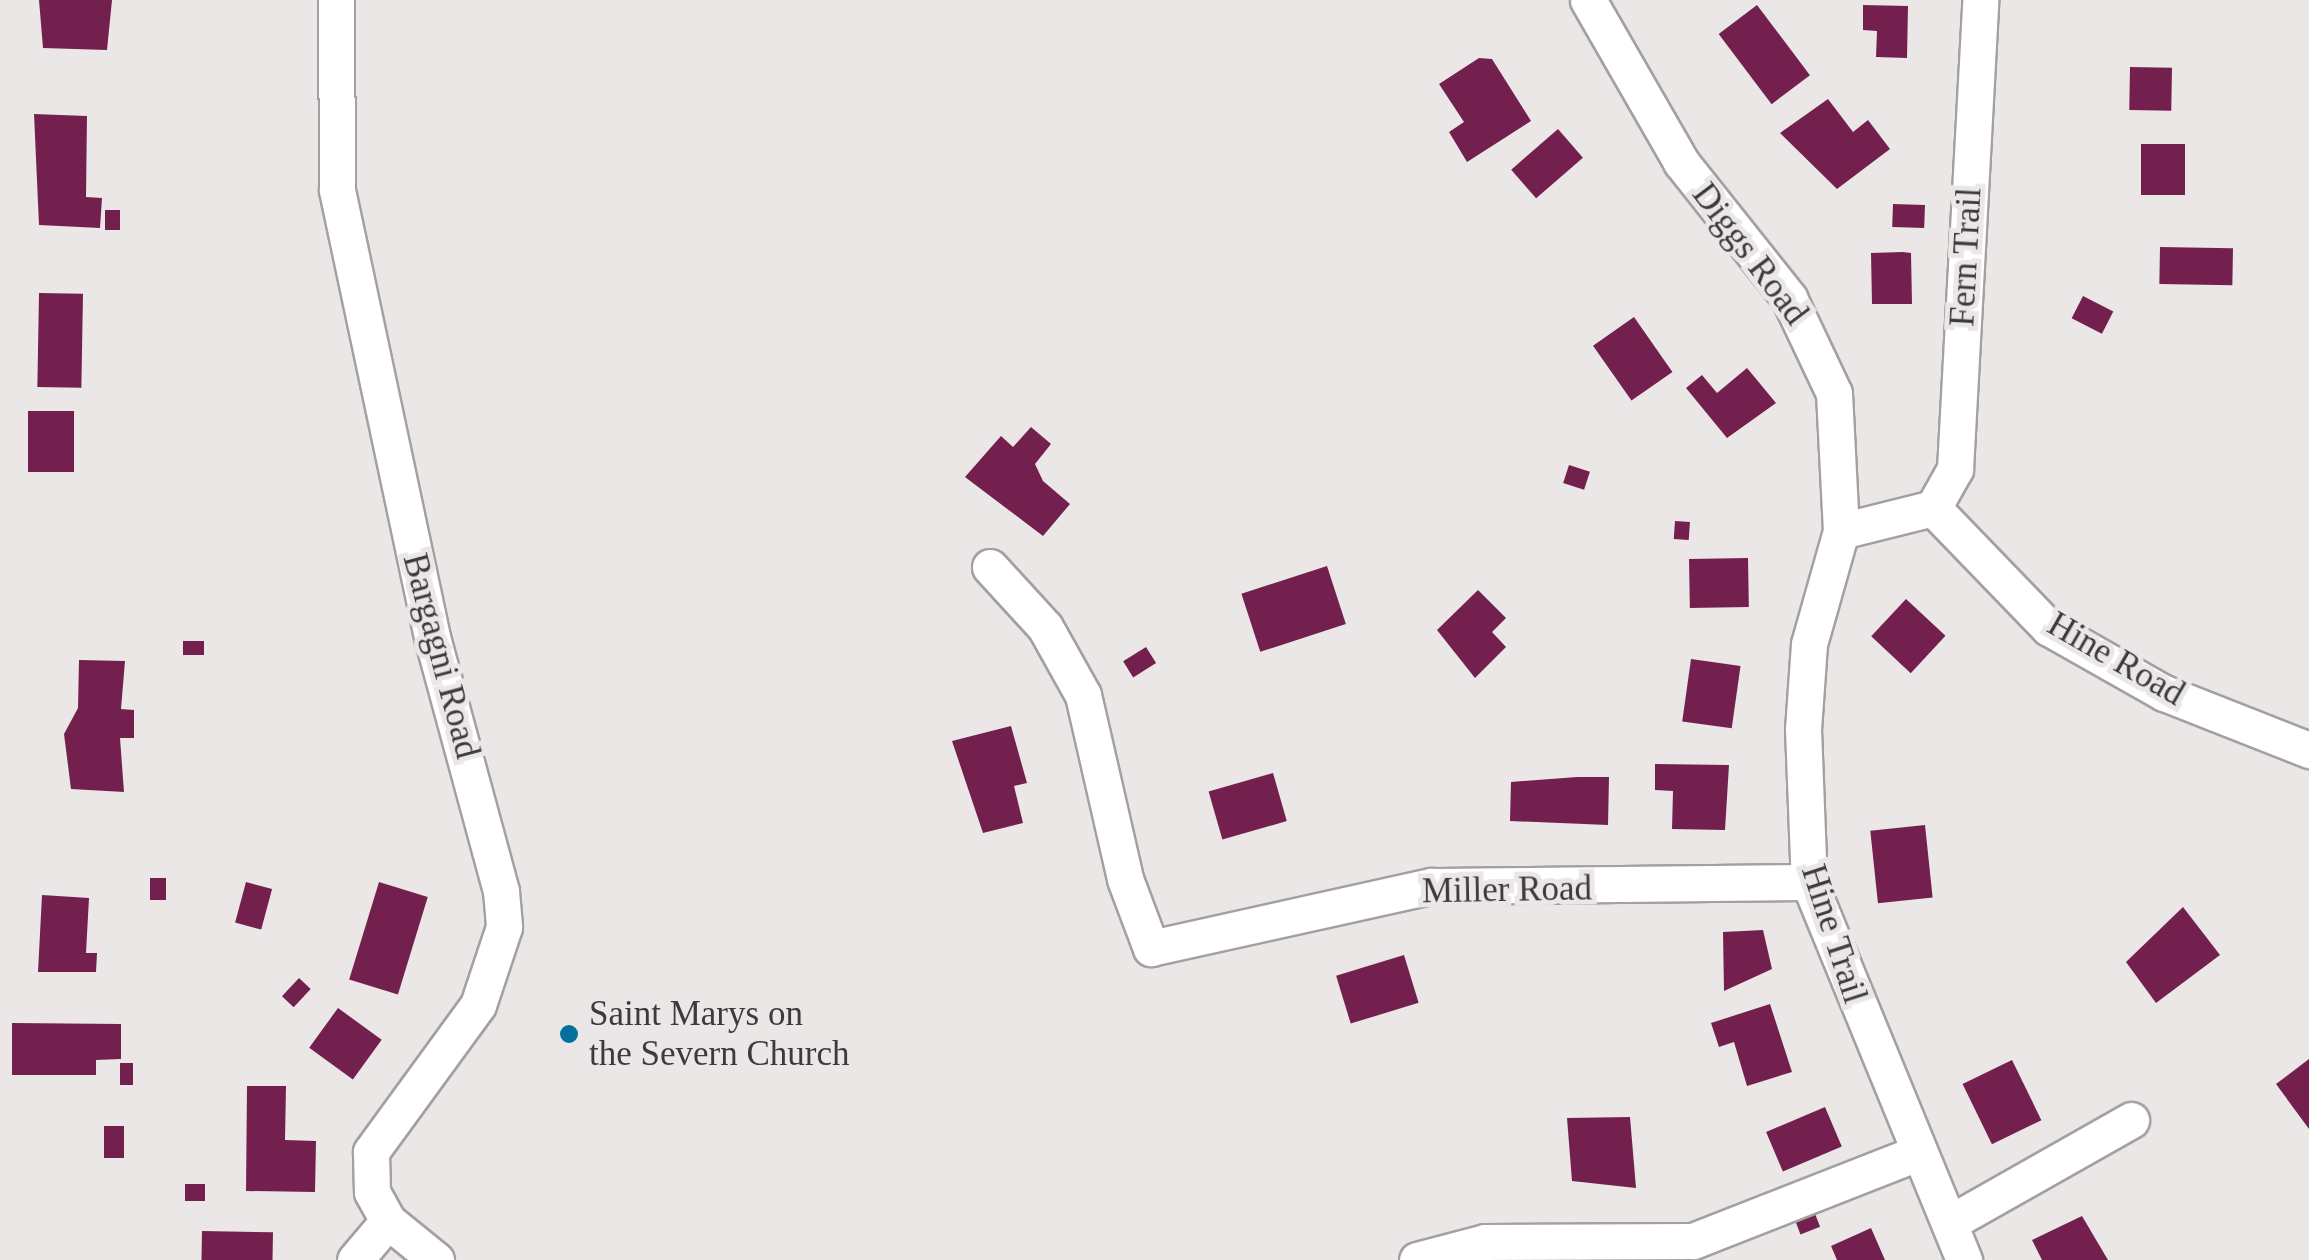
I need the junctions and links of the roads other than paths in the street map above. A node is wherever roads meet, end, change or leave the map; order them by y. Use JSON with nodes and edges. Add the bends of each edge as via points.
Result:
{"nodes":[{"id":1,"x":336,"y":0,"type":"edge"},
{"id":2,"x":1980,"y":0,"type":"edge"},
{"id":3,"x":1589,"y":1,"type":"edge"},
{"id":4,"x":1933,"y":508,"type":"junction"},
{"id":5,"x":1841,"y":531,"type":"junction"},
{"id":6,"x":990,"y":567,"type":"dead end"},
{"id":7,"x":2309,"y":750,"type":"edge"},
{"id":8,"x":1809,"y":882,"type":"junction"},
{"id":9,"x":2131,"y":1120,"type":"dead end"},
{"id":10,"x":1918,"y":1153,"type":"junction"},
{"id":11,"x":388,"y":1221,"type":"junction"},
{"id":12,"x":1950,"y":1222,"type":"junction"},
{"id":13,"x":355,"y":1260,"type":"edge"},
{"id":14,"x":436,"y":1260,"type":"edge"},
{"id":15,"x":1417,"y":1260,"type":"edge"},
{"id":16,"x":1964,"y":1260,"type":"edge"}],
"edges":[{"from":1,"to":11,"type":"street","name":"Bargagni Road","via":[[337,190],[504,926],[478,1005],[371,1152],[372,1192]]},
{"from":2,"to":4,"type":"street","name":"Fern Trail","via":[[1954,469]]},
{"from":3,"to":5,"type":"street","name":"Diggs Road","via":[[1681,162],[1816,345],[1834,393]]},
{"from":4,"to":5,"type":"street"},
{"from":4,"to":7,"type":"street","name":"Hine Road","via":[[2049,628],[2164,693]]},
{"from":5,"to":8,"type":"street","name":"Hine Trail","via":[[1809,644]]},
{"from":6,"to":8,"type":"street","name":"Miller Road","via":[[1045,627],[1083,694],[1125,879],[1152,948],[1430,886]]},
{"from":8,"to":10,"type":"street","name":"Hine Trail"},
{"from":9,"to":12,"type":"street"},
{"from":10,"to":12,"type":"street","name":"Hine Trail"},
{"from":10,"to":15,"type":"street","via":[[1693,1242],[1485,1242]]},
{"from":11,"to":13,"type":"street"},
{"from":11,"to":14,"type":"street"},
{"from":12,"to":16,"type":"street","name":"Hine Trail"}]}
